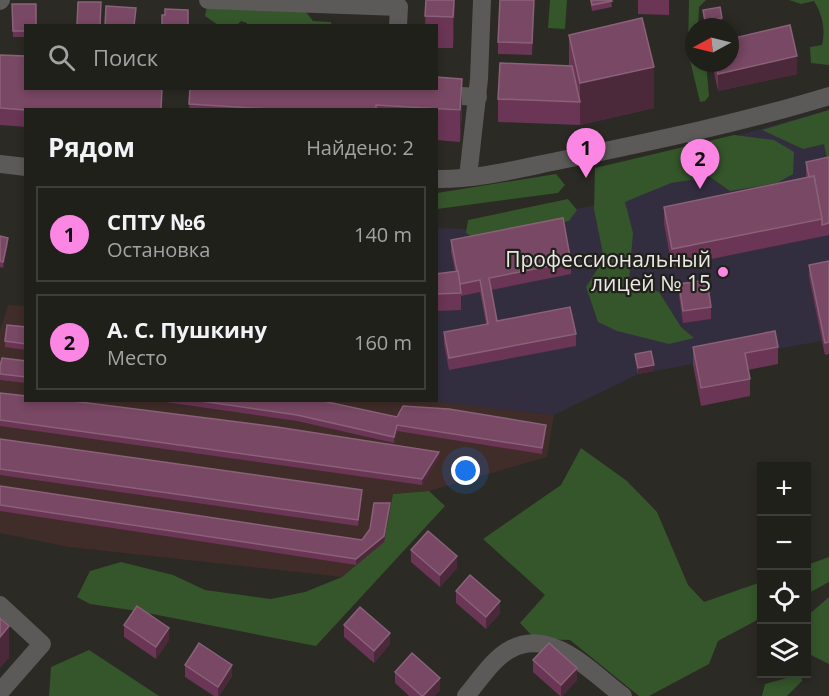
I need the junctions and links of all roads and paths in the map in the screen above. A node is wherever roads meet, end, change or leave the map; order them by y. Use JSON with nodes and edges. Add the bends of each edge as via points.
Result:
{"nodes":[{"id":1,"x":208,"y":0,"type":"edge"},
{"id":2,"x":482,"y":0,"type":"edge"},
{"id":3,"x":398,"y":24,"type":"edge"},
{"id":4,"x":397,"y":90,"type":"edge"},
{"id":5,"x":829,"y":96,"type":"edge"},
{"id":6,"x":478,"y":97,"type":"junction"},
{"id":7,"x":0,"y":165,"type":"edge"},
{"id":8,"x":24,"y":167,"type":"edge"},
{"id":9,"x":468,"y":177,"type":"junction"},
{"id":10,"x":438,"y":179,"type":"edge"},
{"id":11,"x":0,"y":605,"type":"edge"},
{"id":12,"x":0,"y":692,"type":"edge"},
{"id":13,"x":466,"y":696,"type":"edge"},
{"id":14,"x":623,"y":696,"type":"edge"}],
"edges":[{"from":1,"to":3,"type":"street","via":[[399,7]]},
{"from":2,"to":6,"type":"street"},
{"from":4,"to":6,"type":"street"},
{"from":5,"to":9,"type":"street","via":[[743,122]]},
{"from":6,"to":9,"type":"street"},
{"from":7,"to":8,"type":"street"},
{"from":9,"to":10,"type":"street"},
{"from":11,"to":12,"type":"street","via":[[42,644]]},
{"from":13,"to":14,"type":"street","via":[[509,649],[545,642]]}]}
